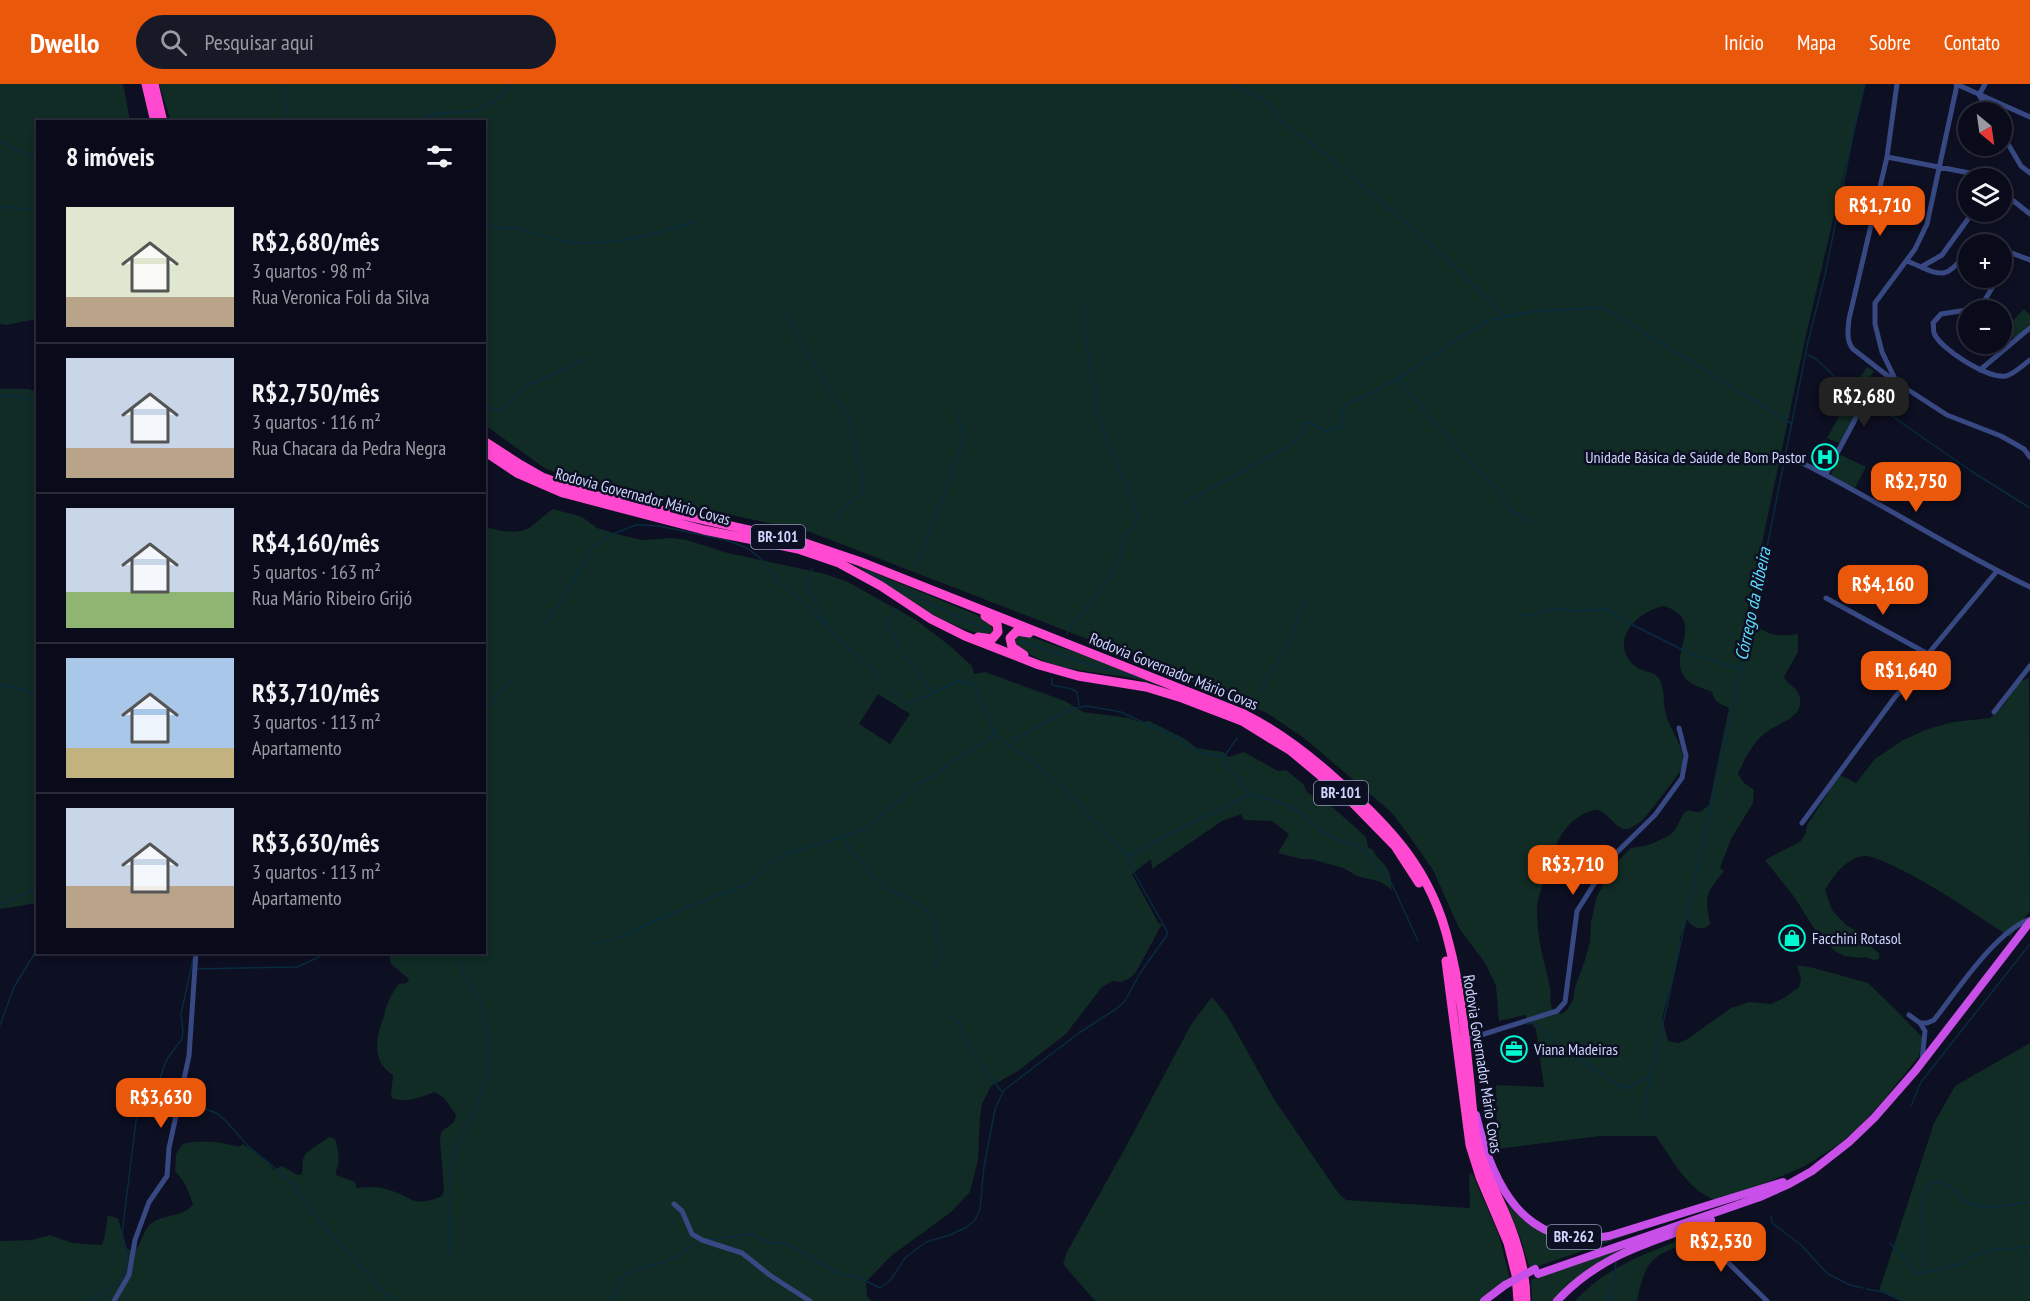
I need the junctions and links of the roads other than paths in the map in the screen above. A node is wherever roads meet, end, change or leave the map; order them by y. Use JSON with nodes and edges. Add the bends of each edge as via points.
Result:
{"nodes":[{"id":1,"x":146,"y":84,"type":"edge"},
{"id":2,"x":154,"y":84,"type":"edge"},
{"id":3,"x":1897,"y":84,"type":"edge"},
{"id":4,"x":1957,"y":84,"type":"edge"},
{"id":5,"x":1984,"y":84,"type":"edge"},
{"id":6,"x":1979,"y":95,"type":"junction"},
{"id":7,"x":1983,"y":102,"type":"edge"},
{"id":8,"x":2030,"y":117,"type":"edge"},
{"id":9,"x":155,"y":120,"type":"edge"},
{"id":10,"x":163,"y":120,"type":"edge"},
{"id":11,"x":2012,"y":151,"type":"edge"},
{"id":12,"x":1887,"y":157,"type":"junction"},
{"id":13,"x":1940,"y":168,"type":"junction"},
{"id":14,"x":1958,"y":171,"type":"edge"},
{"id":15,"x":2030,"y":173,"type":"edge"},
{"id":16,"x":2012,"y":200,"type":"edge"},
{"id":17,"x":2030,"y":214,"type":"edge"},
{"id":18,"x":1966,"y":222,"type":"edge"},
{"id":19,"x":2012,"y":252,"type":"edge"},
{"id":20,"x":2030,"y":260,"type":"edge"},
{"id":21,"x":1906,"y":261,"type":"junction"},
{"id":22,"x":1958,"y":265,"type":"edge"},
{"id":23,"x":1921,"y":267,"type":"junction"},
{"id":24,"x":1992,"y":288,"type":"edge"},
{"id":25,"x":2030,"y":328,"type":"edge"},
{"id":26,"x":2030,"y":360,"type":"edge"},
{"id":27,"x":1980,"y":370,"type":"junction"},
{"id":28,"x":1895,"y":380,"type":"junction"},
{"id":29,"x":486,"y":442,"type":"edge"},
{"id":30,"x":486,"y":452,"type":"edge"},
{"id":31,"x":2030,"y":457,"type":"edge"},
{"id":32,"x":1792,"y":459,"type":"dead end"},
{"id":33,"x":1826,"y":474,"type":"junction"},
{"id":34,"x":1997,"y":571,"type":"junction"},
{"id":35,"x":2030,"y":587,"type":"edge"},
{"id":36,"x":939,"y":594,"type":"junction"},
{"id":37,"x":1826,"y":598,"type":"dead end"},
{"id":38,"x":931,"y":619,"type":"junction"},
{"id":39,"x":1071,"y":645,"type":"junction"},
{"id":40,"x":1928,"y":654,"type":"junction"},
{"id":41,"x":2030,"y":666,"type":"edge"},
{"id":42,"x":1062,"y":672,"type":"junction"},
{"id":43,"x":1994,"y":712,"type":"dead end"},
{"id":44,"x":1679,"y":728,"type":"dead end"},
{"id":45,"x":1802,"y":823,"type":"dead end"},
{"id":46,"x":2030,"y":921,"type":"edge"},
{"id":47,"x":196,"y":954,"type":"edge"},
{"id":48,"x":1909,"y":1015,"type":"dead end"},
{"id":49,"x":1920,"y":1023,"type":"junction"},
{"id":50,"x":1466,"y":1040,"type":"junction"},
{"id":51,"x":1921,"y":1065,"type":"junction"},
{"id":52,"x":1468,"y":1067,"type":"junction"},
{"id":53,"x":1829,"y":1158,"type":"junction"},
{"id":54,"x":1808,"y":1174,"type":"junction"},
{"id":55,"x":1784,"y":1182,"type":"junction"},
{"id":56,"x":674,"y":1204,"type":"dead end"},
{"id":57,"x":1692,"y":1227,"type":"junction"},
{"id":58,"x":1537,"y":1271,"type":"junction"},
{"id":59,"x":1506,"y":1287,"type":"junction"},
{"id":60,"x":114,"y":1301,"type":"edge"},
{"id":61,"x":810,"y":1301,"type":"edge"},
{"id":62,"x":1484,"y":1301,"type":"edge"},
{"id":63,"x":1492,"y":1301,"type":"edge"},
{"id":64,"x":1518,"y":1301,"type":"edge"},
{"id":65,"x":1526,"y":1301,"type":"edge"},
{"id":66,"x":1557,"y":1301,"type":"edge"},
{"id":67,"x":1767,"y":1301,"type":"edge"}],
"edges":[{"from":1,"to":9,"type":"highway"},
{"from":2,"to":10,"type":"highway"},
{"from":3,"to":12,"type":"street"},
{"from":4,"to":6,"type":"street"},
{"from":4,"to":13,"type":"street"},
{"from":5,"to":6,"type":"street"},
{"from":6,"to":7,"type":"street"},
{"from":6,"to":8,"type":"street"},
{"from":11,"to":15,"type":"street"},
{"from":12,"to":13,"type":"street"},
{"from":12,"to":28,"type":"street","via":[[1849,319],[1848,338],[1853,349]]},
{"from":13,"to":14,"type":"street"},
{"from":13,"to":21,"type":"street","via":[[1927,224]]},
{"from":16,"to":17,"type":"street"},
{"from":18,"to":23,"type":"street","via":[[1942,255]]},
{"from":19,"to":20,"type":"street"},
{"from":21,"to":23,"type":"street"},
{"from":21,"to":28,"type":"street","via":[[1875,303],[1882,352]]},
{"from":22,"to":23,"type":"street","via":[[1948,273],[1936,274]]},
{"from":24,"to":27,"type":"street","via":[[1980,308],[1941,314],[1933,323],[1934,333],[1944,346]]},
{"from":25,"to":27,"type":"street"},
{"from":26,"to":27,"type":"street","via":[[2006,376]]},
{"from":28,"to":31,"type":"street","via":[[1947,415],[2001,436]]},
{"from":28,"to":33,"type":"street","via":[[1875,405],[1858,414]]},
{"from":29,"to":36,"type":"highway","name":"Rodovia Governador Mário Covas","number":"BR-101","via":[[542,477],[589,494],[822,548]]},
{"from":30,"to":38,"type":"highway","name":"Rodovia Governador Mário Covas","number":"BR-101","via":[[563,493],[704,530],[798,549],[839,563]]},
{"from":32,"to":33,"type":"street"},
{"from":33,"to":34,"type":"street"},
{"from":34,"to":35,"type":"street"},
{"from":34,"to":40,"type":"street"},
{"from":36,"to":38,"type":"highway","via":[[995,622],[998,633],[992,639],[986,638]]},
{"from":36,"to":39,"type":"highway","name":"Rodovia Governador Mário Covas","number":"BR-101"},
{"from":37,"to":40,"type":"street"},
{"from":38,"to":42,"type":"highway","name":"Rodovia Governador Mário Covas","number":"BR-101","via":[[965,636]]},
{"from":39,"to":42,"type":"highway","via":[[1020,631],[1010,638],[1012,647]]},
{"from":39,"to":50,"type":"highway","name":"Rodovia Governador Mário Covas","number":"BR-101","via":[[1258,721],[1319,764],[1371,809],[1410,856],[1436,904],[1450,945]]},
{"from":40,"to":45,"type":"street"},
{"from":41,"to":43,"type":"street"},
{"from":42,"to":64,"type":"highway","name":"Rodovia Governador Mário Covas","number":"BR-101","via":[[1164,692],[1256,728],[1291,751],[1352,802],[1405,859],[1426,897],[1444,945],[1470,1145],[1511,1254]]},
{"from":44,"to":50,"type":"street","via":[[1686,756],[1682,778],[1655,815],[1610,859],[1577,911],[1564,1002],[1557,1011]]},
{"from":46,"to":49,"type":"street","via":[[2013,928],[1991,948],[1934,1020]]},
{"from":46,"to":51,"type":"highway","number":"BR-262"},
{"from":47,"to":60,"type":"street","via":[[189,1056],[169,1148],[167,1176],[149,1202],[135,1240],[129,1275]]},
{"from":48,"to":49,"type":"street"},
{"from":49,"to":51,"type":"street","via":[[1925,1031]]},
{"from":50,"to":52,"type":"highway","name":"Rodovia Governador Mário Covas","number":"BR-101"},
{"from":51,"to":53,"type":"highway","number":"BR-262","via":[[1874,1118]]},
{"from":52,"to":55,"type":"highway","number":"BR-262","via":[[1485,1150],[1502,1189],[1529,1220],[1556,1233],[1584,1238],[1609,1236]]},
{"from":52,"to":65,"type":"highway","name":"Rodovia Governador Mário Covas","number":"BR-101","via":[[1477,1143],[1519,1251]]},
{"from":53,"to":54,"type":"highway","number":"BR-262"},
{"from":53,"to":55,"type":"highway","number":"BR-262"},
{"from":54,"to":57,"type":"highway","number":"BR-262","via":[[1768,1197]]},
{"from":54,"to":58,"type":"highway","number":"BR-262","via":[[1760,1197]]},
{"from":55,"to":58,"type":"highway","number":"BR-262"},
{"from":56,"to":61,"type":"street","via":[[682,1211],[692,1234],[742,1253]]},
{"from":57,"to":66,"type":"highway","number":"BR-262","via":[[1604,1262]]},
{"from":57,"to":67,"type":"street"},
{"from":58,"to":59,"type":"highway","number":"BR-262","bridge":true},
{"from":59,"to":62,"type":"highway","number":"BR-262"},
{"from":59,"to":63,"type":"highway","number":"BR-262"}]}
